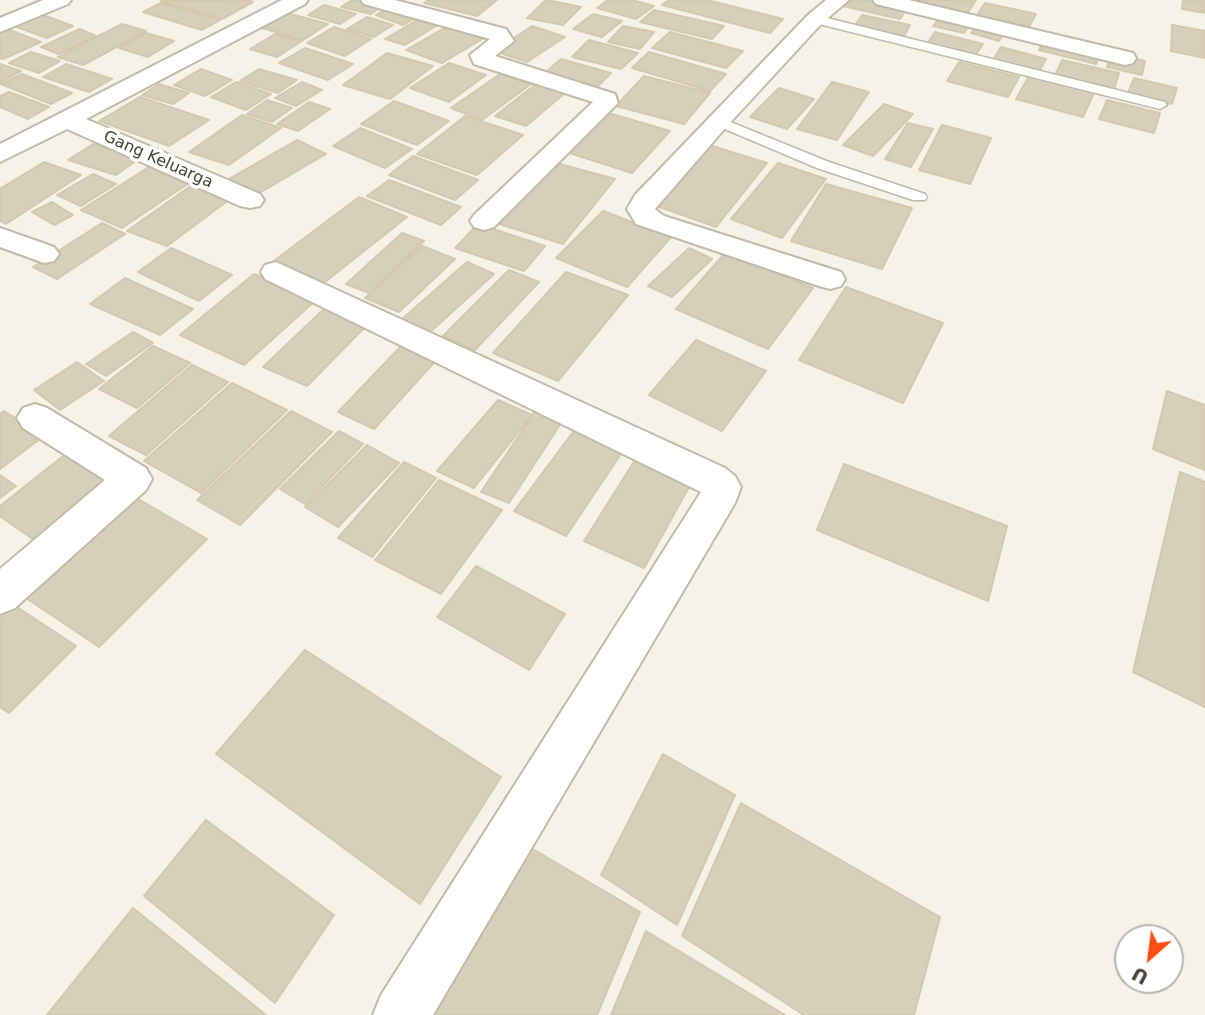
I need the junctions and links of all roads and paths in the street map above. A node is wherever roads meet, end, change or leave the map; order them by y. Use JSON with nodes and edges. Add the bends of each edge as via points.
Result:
{"nodes":[{"id":1,"x":61,"y":0,"type":"edge"},
{"id":2,"x":298,"y":0,"type":"edge"},
{"id":3,"x":372,"y":0,"type":"edge"},
{"id":4,"x":839,"y":0,"type":"edge"},
{"id":5,"x":883,"y":0,"type":"edge"},
{"id":6,"x":815,"y":19,"type":"junction"},
{"id":7,"x":0,"y":26,"type":"edge"},
{"id":8,"x":1125,"y":58,"type":"dead end"},
{"id":9,"x":1160,"y":105,"type":"dead end"},
{"id":10,"x":66,"y":120,"type":"junction"},
{"id":11,"x":718,"y":121,"type":"junction"},
{"id":12,"x":0,"y":154,"type":"edge"},
{"id":13,"x":919,"y":197,"type":"dead end"},
{"id":14,"x":250,"y":200,"type":"dead end"},
{"id":15,"x":484,"y":221,"type":"dead end"},
{"id":16,"x":0,"y":237,"type":"edge"},
{"id":17,"x":44,"y":254,"type":"dead end"},
{"id":18,"x":276,"y":272,"type":"dead end"},
{"id":19,"x":830,"y":279,"type":"dead end"},
{"id":20,"x":35,"y":418,"type":"dead end"},
{"id":21,"x":0,"y":595,"type":"edge"},
{"id":22,"x":401,"y":1015,"type":"edge"}],
"edges":[{"from":1,"to":7,"type":"street"},
{"from":2,"to":10,"type":"street"},
{"from":3,"to":15,"type":"street","via":[[498,34],[503,41],[481,55],[482,59],[607,99]]},
{"from":4,"to":6,"type":"street"},
{"from":5,"to":8,"type":"street"},
{"from":6,"to":9,"type":"lane"},
{"from":6,"to":11,"type":"street"},
{"from":10,"to":12,"type":"street"},
{"from":10,"to":14,"type":"street","name":"Gang Keluarga"},
{"from":11,"to":13,"type":"lane","via":[[823,165]]},
{"from":11,"to":19,"type":"street","via":[[645,201],[641,213],[654,222]]},
{"from":16,"to":17,"type":"street"},
{"from":18,"to":22,"type":"street","via":[[722,487]]},
{"from":20,"to":21,"type":"street","via":[[133,479]]}]}
